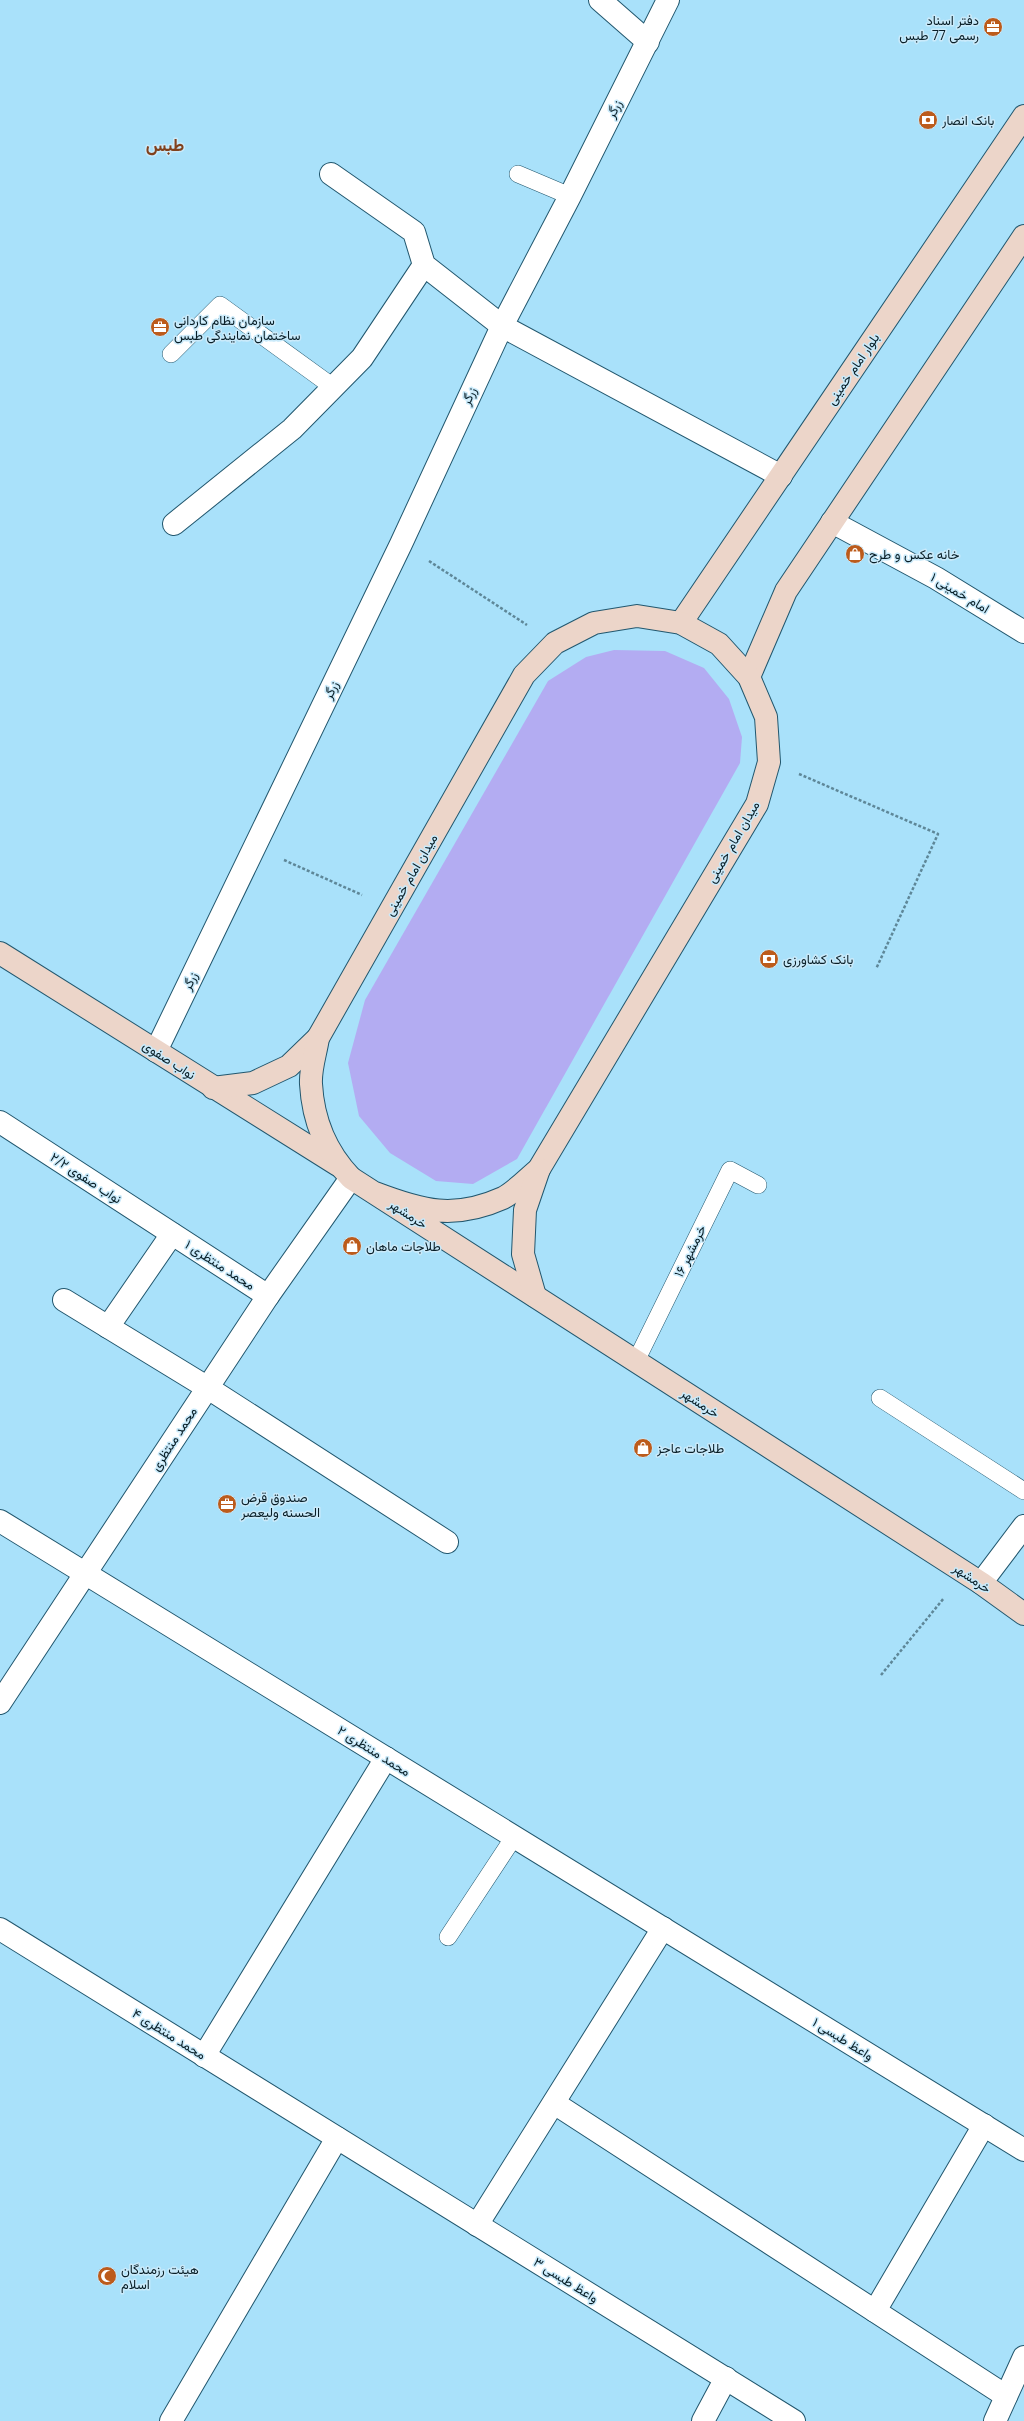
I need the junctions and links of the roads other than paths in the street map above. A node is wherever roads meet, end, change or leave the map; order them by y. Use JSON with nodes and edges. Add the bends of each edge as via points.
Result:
{"nodes":[{"id":1,"x":600,"y":0,"type":"edge"},
{"id":2,"x":668,"y":0,"type":"edge"},
{"id":3,"x":648,"y":42,"type":"junction"},
{"id":4,"x":1024,"y":116,"type":"edge"},
{"id":5,"x":331,"y":174,"type":"dead end"},
{"id":6,"x":518,"y":174,"type":"dead end"},
{"id":7,"x":570,"y":196,"type":"junction"},
{"id":8,"x":1024,"y":236,"type":"edge"},
{"id":9,"x":424,"y":264,"type":"junction"},
{"id":10,"x":502,"y":326,"type":"junction"},
{"id":11,"x":171,"y":354,"type":"dead end"},
{"id":12,"x":333,"y":387,"type":"junction"},
{"id":13,"x":780,"y":476,"type":"junction"},
{"id":14,"x":832,"y":522,"type":"junction"},
{"id":15,"x":174,"y":524,"type":"dead end"},
{"id":16,"x":681,"y":623,"type":"junction"},
{"id":17,"x":1024,"y":632,"type":"edge"},
{"id":18,"x":749,"y":677,"type":"junction"},
{"id":19,"x":0,"y":953,"type":"edge"},
{"id":20,"x":318,"y":1038,"type":"junction"},
{"id":21,"x":156,"y":1052,"type":"junction"},
{"id":22,"x":213,"y":1088,"type":"junction"},
{"id":23,"x":0,"y":1122,"type":"edge"},
{"id":24,"x":539,"y":1169,"type":"junction"},
{"id":25,"x":345,"y":1172,"type":"junction"},
{"id":26,"x":758,"y":1185,"type":"dead end"},
{"id":27,"x":375,"y":1193,"type":"junction"},
{"id":28,"x":172,"y":1234,"type":"junction"},
{"id":29,"x":268,"y":1296,"type":"junction"},
{"id":30,"x":535,"y":1296,"type":"junction"},
{"id":31,"x":64,"y":1300,"type":"dead end"},
{"id":32,"x":108,"y":1327,"type":"junction"},
{"id":33,"x":636,"y":1361,"type":"junction"},
{"id":34,"x":208,"y":1388,"type":"junction"},
{"id":35,"x":880,"y":1398,"type":"dead end"},
{"id":36,"x":1024,"y":1491,"type":"edge"},
{"id":37,"x":0,"y":1521,"type":"edge"},
{"id":38,"x":1024,"y":1526,"type":"edge"},
{"id":39,"x":447,"y":1542,"type":"dead end"},
{"id":40,"x":85,"y":1574,"type":"junction"},
{"id":41,"x":973,"y":1578,"type":"junction"},
{"id":42,"x":1024,"y":1614,"type":"edge"},
{"id":43,"x":0,"y":1703,"type":"edge"},
{"id":44,"x":386,"y":1758,"type":"junction"},
{"id":45,"x":514,"y":1837,"type":"junction"},
{"id":46,"x":663,"y":1928,"type":"junction"},
{"id":47,"x":0,"y":1929,"type":"edge"},
{"id":48,"x":448,"y":1937,"type":"dead end"},
{"id":49,"x":204,"y":2056,"type":"junction"},
{"id":50,"x":554,"y":2102,"type":"junction"},
{"id":51,"x":984,"y":2125,"type":"junction"},
{"id":52,"x":337,"y":2138,"type":"junction"},
{"id":53,"x":1024,"y":2150,"type":"edge"},
{"id":54,"x":477,"y":2225,"type":"junction"},
{"id":55,"x":874,"y":2311,"type":"junction"},
{"id":56,"x":1024,"y":2357,"type":"edge"},
{"id":57,"x":726,"y":2378,"type":"junction"},
{"id":58,"x":1006,"y":2396,"type":"junction"},
{"id":59,"x":171,"y":2421,"type":"edge"},
{"id":60,"x":703,"y":2421,"type":"edge"},
{"id":61,"x":794,"y":2421,"type":"edge"},
{"id":62,"x":995,"y":2421,"type":"edge"}],
"edges":[{"from":1,"to":3,"type":"street"},
{"from":2,"to":3,"type":"street","name":"زرگر"},
{"from":3,"to":7,"type":"street","name":"زرگر"},
{"from":4,"to":13,"type":"main road","name":"بلوار امام خمینی"},
{"from":5,"to":9,"type":"street","via":[[414,232]]},
{"from":6,"to":7,"type":"lane"},
{"from":7,"to":10,"type":"street","name":"زرگر"},
{"from":8,"to":14,"type":"main road"},
{"from":9,"to":10,"type":"street"},
{"from":9,"to":12,"type":"street","via":[[362,358]]},
{"from":10,"to":13,"type":"street"},
{"from":10,"to":21,"type":"street","name":"زرگر","via":[[401,544]]},
{"from":11,"to":12,"type":"lane","via":[[220,305]]},
{"from":12,"to":15,"type":"street","via":[[292,429]]},
{"from":13,"to":16,"type":"main road","name":"بلوار امام خمینی"},
{"from":14,"to":17,"type":"street","name":"امام خمینی ۱","via":[[936,578]]},
{"from":14,"to":18,"type":"main road","via":[[786,592]]},
{"from":16,"to":18,"type":"main road","name":"میدان امام خمینی","via":[[719,644]]},
{"from":16,"to":20,"type":"main road","name":"میدان امام خمینی","via":[[637,616],[594,622],[555,643],[524,675]]},
{"from":18,"to":24,"type":"main road","name":"میدان امام خمینی","via":[[766,717],[769,762],[757,804]]},
{"from":19,"to":21,"type":"main road","name":"نواب صفوی"},
{"from":20,"to":22,"type":"main road","via":[[289,1066],[253,1084]]},
{"from":20,"to":25,"type":"main road","name":"میدان امام خمینی","via":[[310,1082],[317,1127]]},
{"from":21,"to":22,"type":"main road","name":"نواب صفوی"},
{"from":22,"to":25,"type":"main road","name":"نواب صفوی"},
{"from":23,"to":28,"type":"street","name":"نواب صفوی ۲/۲"},
{"from":24,"to":27,"type":"main road","name":"میدان امام خمینی","via":[[504,1197],[461,1212],[417,1209]]},
{"from":24,"to":30,"type":"main road","via":[[524,1218],[524,1254]]},
{"from":25,"to":27,"type":"main road","name":"میدان امام خمینی"},
{"from":25,"to":29,"type":"street","name":"محمد منتظری"},
{"from":26,"to":33,"type":"lane","name":"خرمشهر ۱۶","via":[[730,1170]]},
{"from":27,"to":30,"type":"main road","name":"خرمشهر"},
{"from":28,"to":29,"type":"street","name":"محمد منتظری ۱"},
{"from":28,"to":32,"type":"street"},
{"from":29,"to":34,"type":"street","name":"محمد منتظری"},
{"from":30,"to":33,"type":"main road","name":"خرمشهر"},
{"from":31,"to":32,"type":"street"},
{"from":32,"to":34,"type":"street"},
{"from":33,"to":41,"type":"main road","name":"خرمشهر"},
{"from":34,"to":39,"type":"street"},
{"from":34,"to":40,"type":"street","name":"محمد منتظری"},
{"from":35,"to":36,"type":"lane"},
{"from":37,"to":40,"type":"street","name":"محمد منتظری ۲"},
{"from":38,"to":41,"type":"street"},
{"from":40,"to":43,"type":"street","name":"محمد منتظری"},
{"from":40,"to":44,"type":"street","name":"محمد منتظری ۲"},
{"from":41,"to":42,"type":"main road","name":"خرمشهر"},
{"from":44,"to":45,"type":"street","name":"محمد منتظری ۲"},
{"from":44,"to":49,"type":"street"},
{"from":45,"to":46,"type":"street","name":"محمد منتظری ۲"},
{"from":45,"to":48,"type":"lane"},
{"from":46,"to":50,"type":"street"},
{"from":46,"to":51,"type":"street","name":"واعظ طبسی ۱"},
{"from":47,"to":49,"type":"street","name":"محمد منتظری ۴"},
{"from":49,"to":52,"type":"street","name":"محمد منتظری ۴"},
{"from":50,"to":54,"type":"street"},
{"from":50,"to":55,"type":"street"},
{"from":51,"to":53,"type":"street","name":"واعظ طبسی ۱"},
{"from":51,"to":55,"type":"street"},
{"from":52,"to":54,"type":"street","name":"واعظ طبسی ۳"},
{"from":52,"to":59,"type":"street"},
{"from":54,"to":57,"type":"street","name":"واعظ طبسی ۳"},
{"from":55,"to":58,"type":"street"},
{"from":56,"to":58,"type":"street"},
{"from":57,"to":60,"type":"street"},
{"from":57,"to":61,"type":"street","name":"واعظ طبسی ۳"},
{"from":58,"to":62,"type":"street"}]}
